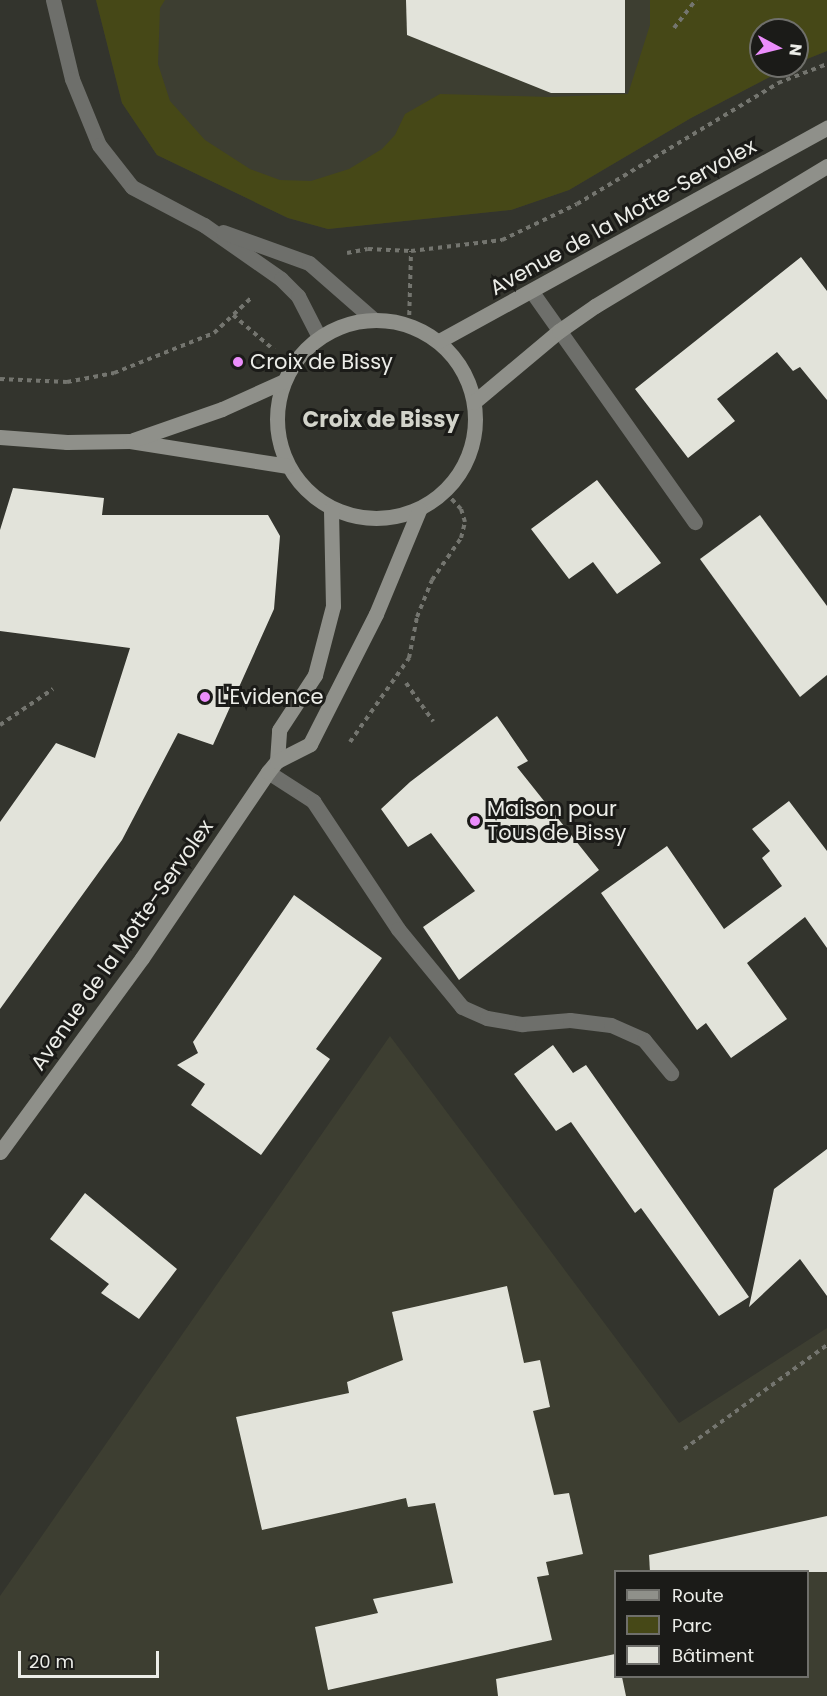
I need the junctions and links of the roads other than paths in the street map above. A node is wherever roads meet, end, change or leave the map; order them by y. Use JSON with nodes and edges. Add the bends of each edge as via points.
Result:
{"nodes":[{"id":1,"x":53,"y":0,"type":"edge"},
{"id":2,"x":827,"y":128,"type":"edge"},
{"id":3,"x":827,"y":166,"type":"edge"},
{"id":4,"x":204,"y":225,"type":"junction"},
{"id":5,"x":532,"y":292,"type":"junction"},
{"id":6,"x":373,"y":319,"type":"junction"},
{"id":7,"x":559,"y":330,"type":"junction"},
{"id":8,"x":319,"y":337,"type":"junction"},
{"id":9,"x":439,"y":341,"type":"junction"},
{"id":10,"x":284,"y":381,"type":"junction"},
{"id":11,"x":474,"y":402,"type":"junction"},
{"id":12,"x":0,"y":437,"type":"edge"},
{"id":13,"x":130,"y":441,"type":"junction"},
{"id":14,"x":288,"y":466,"type":"junction"},
{"id":15,"x":331,"y":509,"type":"junction"},
{"id":16,"x":418,"y":510,"type":"junction"},
{"id":17,"x":695,"y":522,"type":"dead end"},
{"id":18,"x":272,"y":766,"type":"junction"},
{"id":19,"x":671,"y":1074,"type":"dead end"},
{"id":20,"x":0,"y":1152,"type":"edge"}],
"edges":[{"from":1,"to":4,"type":"street","via":[[72,79],[99,144],[132,187]]},
{"from":2,"to":5,"type":"main road","name":"Avenue de la Motte-Servolex"},
{"from":3,"to":7,"type":"main road"},
{"from":4,"to":6,"type":"street","via":[[309,263]]},
{"from":4,"to":8,"type":"street","via":[[281,279],[298,296]]},
{"from":5,"to":7,"type":"street"},
{"from":5,"to":9,"type":"main road","name":"Avenue de la Motte-Servolex"},
{"from":6,"to":8,"type":"main road","via":[[344,324]]},
{"from":6,"to":9,"type":"main road","via":[[409,324]]},
{"from":7,"to":11,"type":"main road"},
{"from":7,"to":17,"type":"street"},
{"from":8,"to":10,"type":"main road","via":[[294,362]]},
{"from":9,"to":11,"type":"main road","via":[[462,368]]},
{"from":10,"to":13,"type":"main road","via":[[222,409]]},
{"from":10,"to":14,"type":"main road","via":[[276,424]]},
{"from":11,"to":16,"type":"main road","via":[[475,434],[465,465],[445,492]]},
{"from":12,"to":13,"type":"main road"},
{"from":13,"to":14,"type":"main road"},
{"from":14,"to":15,"type":"main road","via":[[306,491]]},
{"from":15,"to":16,"type":"main road","via":[[375,519]]},
{"from":15,"to":18,"type":"main road","via":[[333,606],[315,675],[279,730]]},
{"from":16,"to":18,"type":"main road","name":"Avenue de la Motte-Servolex","via":[[376,614],[310,744]]},
{"from":18,"to":19,"type":"street","via":[[313,801],[398,929],[462,1007],[487,1018],[522,1024],[570,1020],[611,1024],[644,1040]]},
{"from":18,"to":20,"type":"main road","name":"Avenue de la Motte-Servolex","via":[[142,958]]}]}
